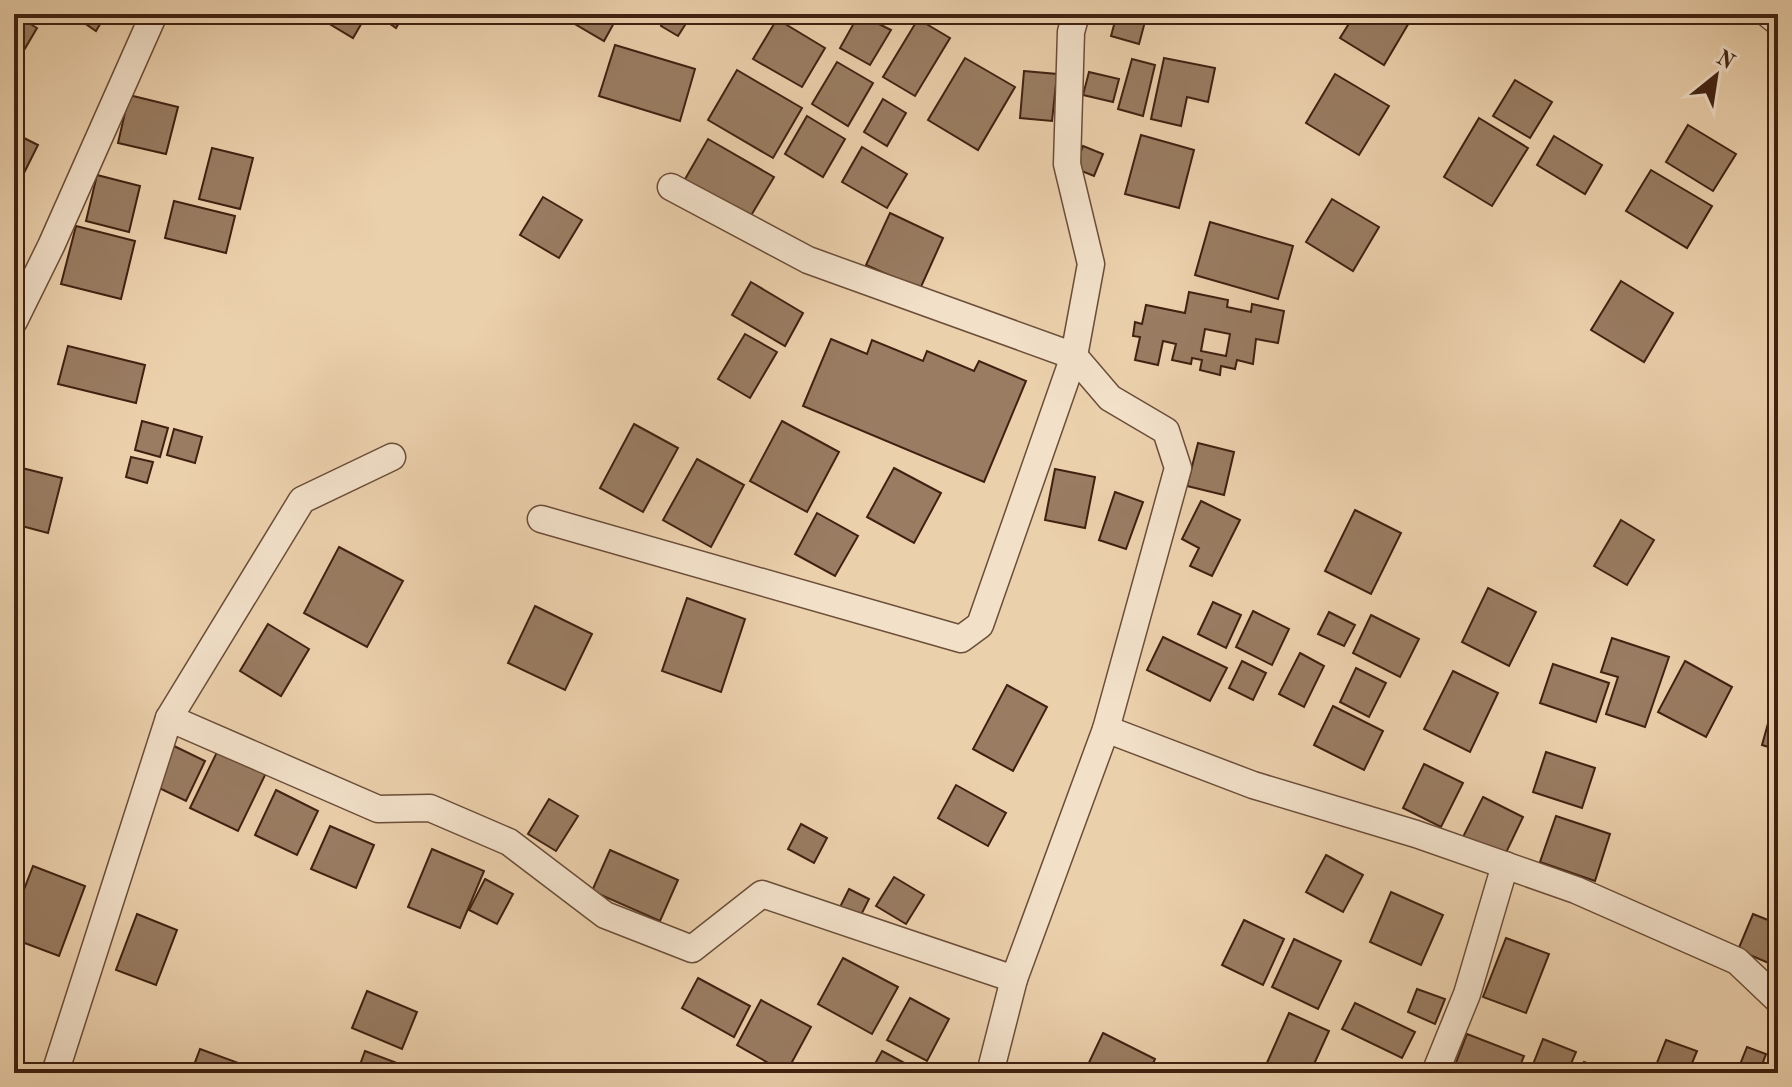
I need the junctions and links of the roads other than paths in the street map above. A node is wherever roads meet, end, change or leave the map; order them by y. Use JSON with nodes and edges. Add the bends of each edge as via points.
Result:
{"nodes":[{"id":1,"x":154,"y":14,"type":"edge"},
{"id":2,"x":1076,"y":14,"type":"edge"},
{"id":3,"x":1768,"y":14,"type":"edge"},
{"id":4,"x":1778,"y":22,"type":"edge"},
{"id":5,"x":671,"y":187,"type":"dead end"},
{"id":6,"x":14,"y":321,"type":"edge"},
{"id":7,"x":1074,"y":356,"type":"junction"},
{"id":8,"x":392,"y":457,"type":"dead end"},
{"id":9,"x":541,"y":519,"type":"dead end"},
{"id":10,"x":169,"y":718,"type":"junction"},
{"id":11,"x":1106,"y":729,"type":"junction"},
{"id":12,"x":1505,"y":865,"type":"junction"},
{"id":13,"x":1014,"y":979,"type":"junction"},
{"id":14,"x":1778,"y":1000,"type":"edge"},
{"id":15,"x":55,"y":1073,"type":"edge"},
{"id":16,"x":990,"y":1073,"type":"edge"},
{"id":17,"x":1435,"y":1073,"type":"edge"}],
"edges":[{"from":1,"to":6,"type":"street"},
{"from":2,"to":7,"type":"street","via":[[1067,164],[1091,264]]},
{"from":3,"to":4,"type":"street"},
{"from":5,"to":7,"type":"street","via":[[808,260]]},
{"from":7,"to":9,"type":"street","via":[[980,625],[961,639]]},
{"from":7,"to":11,"type":"street","via":[[1110,398],[1166,431],[1178,468]]},
{"from":8,"to":10,"type":"street","via":[[302,500]]},
{"from":10,"to":13,"type":"street","via":[[378,809],[430,808],[509,842],[605,915],[692,949],[762,894]]},
{"from":10,"to":15,"type":"street"},
{"from":11,"to":12,"type":"street","via":[[1253,785]]},
{"from":11,"to":13,"type":"street"},
{"from":12,"to":14,"type":"street","via":[[1576,890],[1737,961]]},
{"from":12,"to":17,"type":"street","via":[[1467,994]]},
{"from":13,"to":16,"type":"street"}]}
